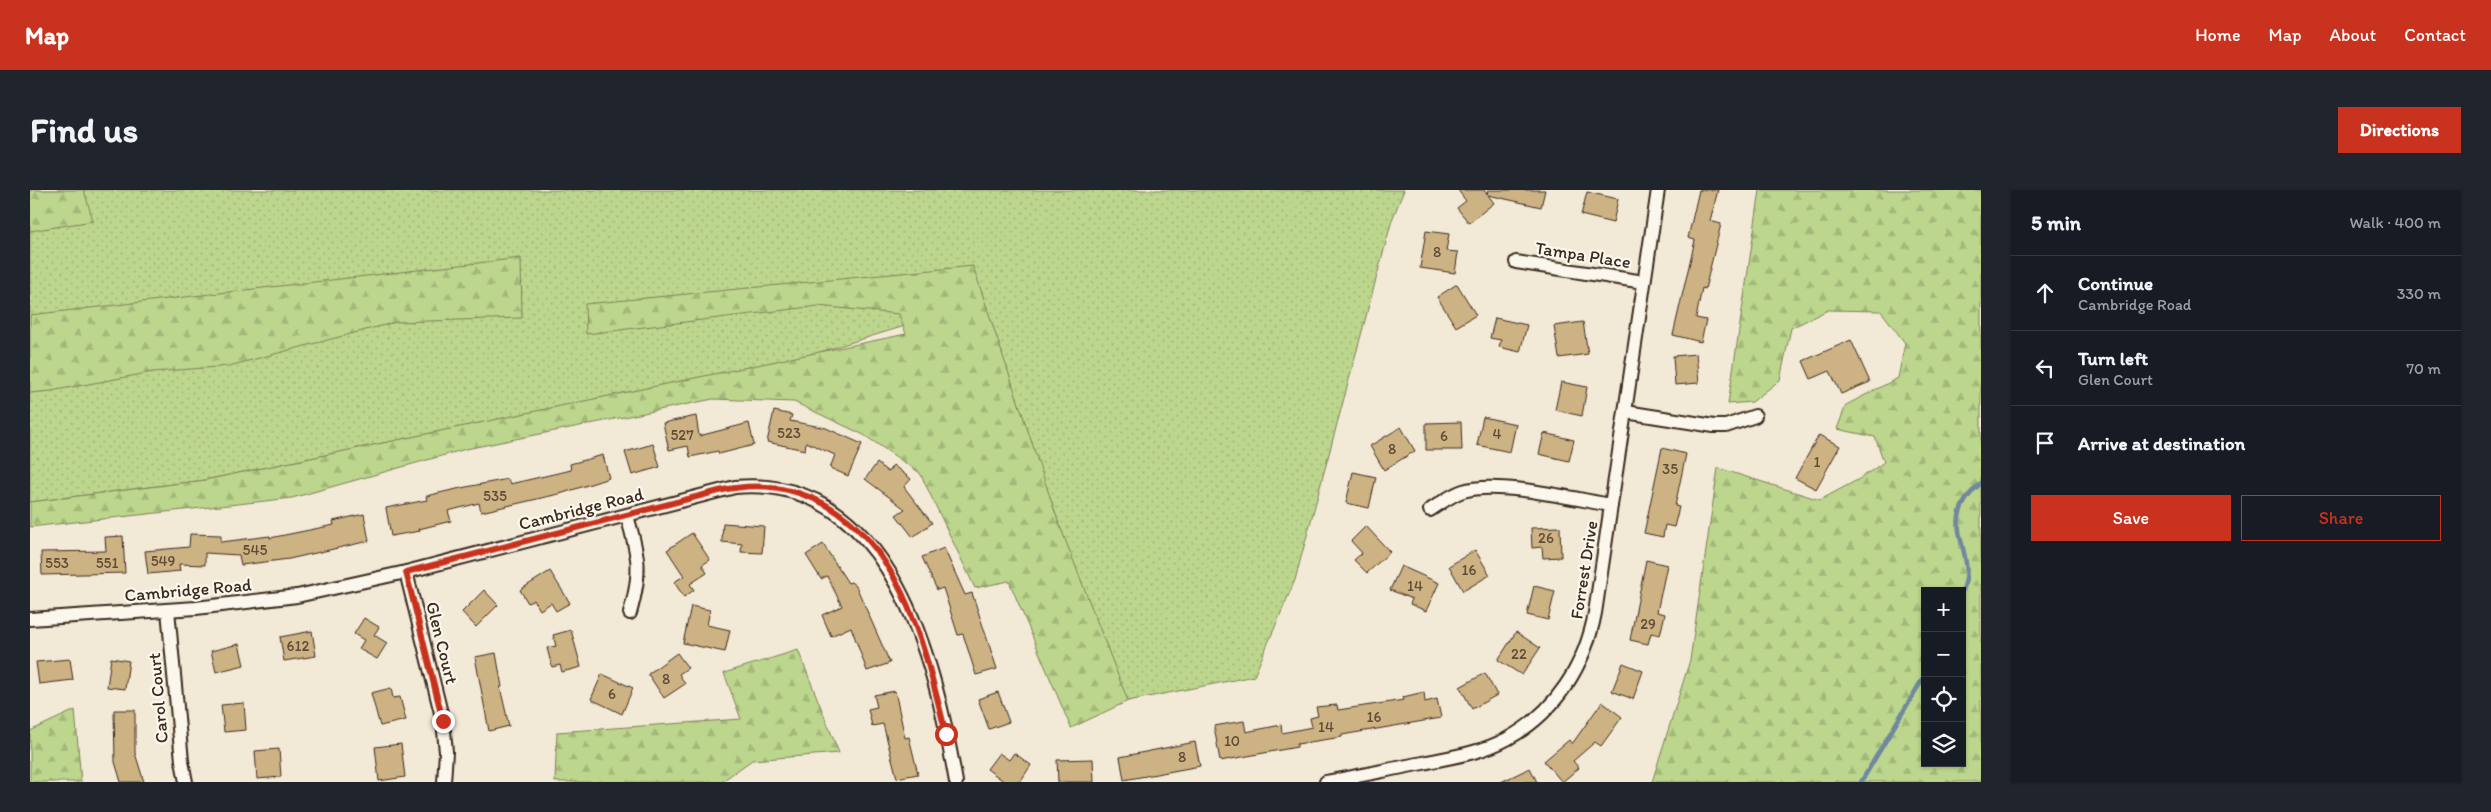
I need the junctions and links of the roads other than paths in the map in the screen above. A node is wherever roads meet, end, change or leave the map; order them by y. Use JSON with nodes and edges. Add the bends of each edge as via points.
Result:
{"nodes":[{"id":1,"x":1658,"y":190,"type":"edge"},
{"id":2,"x":1516,"y":262,"type":"dead end"},
{"id":3,"x":1644,"y":282,"type":"junction"},
{"id":4,"x":1626,"y":412,"type":"junction"},
{"id":5,"x":1755,"y":416,"type":"dead end"},
{"id":6,"x":1612,"y":505,"type":"junction"},
{"id":7,"x":1430,"y":510,"type":"dead end"},
{"id":8,"x":627,"y":516,"type":"junction"},
{"id":9,"x":406,"y":572,"type":"junction"},
{"id":10,"x":168,"y":610,"type":"junction"},
{"id":11,"x":630,"y":613,"type":"dead end"},
{"id":12,"x":30,"y":619,"type":"edge"},
{"id":13,"x":186,"y":782,"type":"edge"},
{"id":14,"x":444,"y":782,"type":"edge"},
{"id":15,"x":956,"y":782,"type":"edge"},
{"id":16,"x":1326,"y":782,"type":"edge"}],
"edges":[{"from":1,"to":3,"type":"street","name":"Forrest Drive"},
{"from":2,"to":3,"type":"street","name":"Tampa Place"},
{"from":3,"to":4,"type":"street","name":"Forrest Drive"},
{"from":4,"to":5,"type":"street","via":[[1714,426],[1734,424]]},
{"from":4,"to":6,"type":"street","name":"Forrest Drive"},
{"from":6,"to":7,"type":"street","via":[[1502,488],[1478,488],[1448,498]]},
{"from":6,"to":16,"type":"street","name":"Forrest Drive","via":[[1592,629],[1578,666],[1548,708],[1506,740],[1468,754]]},
{"from":8,"to":9,"type":"street","name":"Cambridge Road"},
{"from":8,"to":11,"type":"street","via":[[639,570]]},
{"from":8,"to":15,"type":"street","name":"Cambridge Road","via":[[754,485],[773,486],[805,495],[832,508],[854,525],[890,573],[920,638]]},
{"from":9,"to":10,"type":"street","name":"Cambridge Road","via":[[274,599]]},
{"from":9,"to":14,"type":"street","name":"Glen Court","via":[[443,721]]},
{"from":10,"to":12,"type":"street","name":"Cambridge Road"},
{"from":10,"to":13,"type":"street","name":"Carol Court"}]}
